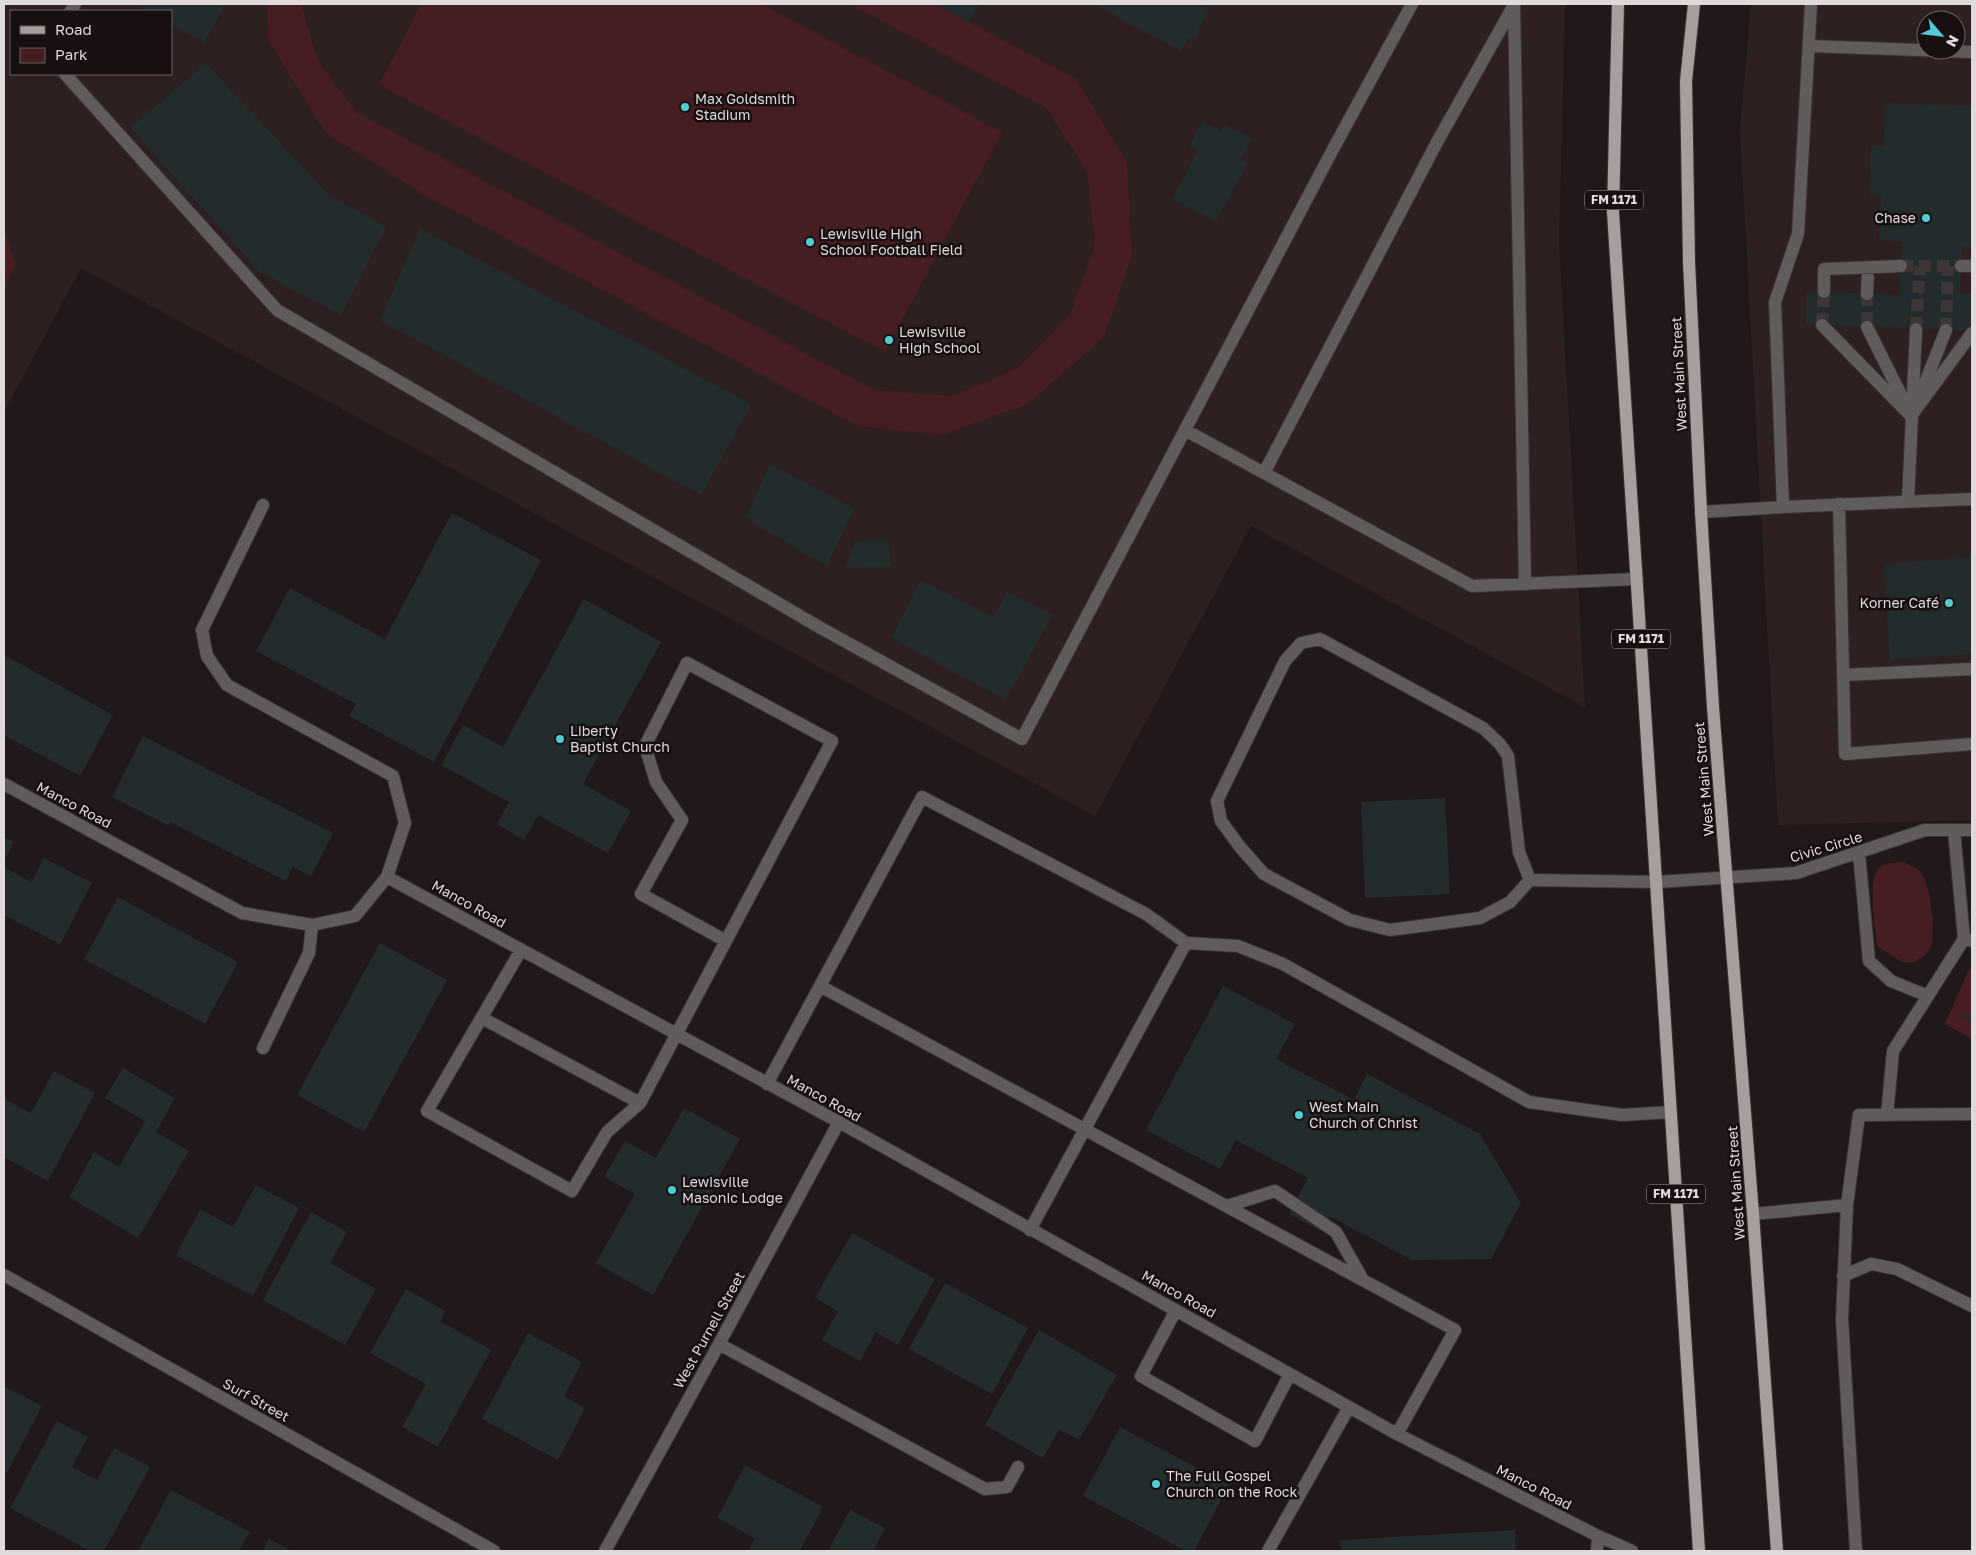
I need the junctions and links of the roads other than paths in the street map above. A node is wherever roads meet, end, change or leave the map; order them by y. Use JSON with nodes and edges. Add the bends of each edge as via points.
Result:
{"nodes":[{"id":1,"x":1412,"y":4,"type":"edge"},
{"id":2,"x":1514,"y":4,"type":"edge"},
{"id":3,"x":1618,"y":4,"type":"edge"},
{"id":4,"x":1694,"y":4,"type":"edge"},
{"id":5,"x":1811,"y":4,"type":"edge"},
{"id":6,"x":1809,"y":46,"type":"junction"},
{"id":7,"x":1972,"y":52,"type":"edge"},
{"id":8,"x":65,"y":75,"type":"edge"},
{"id":9,"x":1901,"y":266,"type":"tunnel mouth"},
{"id":10,"x":1868,"y":269,"type":"junction"},
{"id":11,"x":1824,"y":292,"type":"tunnel mouth"},
{"id":12,"x":1867,"y":294,"type":"tunnel mouth"},
{"id":13,"x":1822,"y":325,"type":"dead end"},
{"id":14,"x":1867,"y":327,"type":"tunnel mouth"},
{"id":15,"x":1916,"y":328,"type":"tunnel mouth"},
{"id":16,"x":1946,"y":330,"type":"tunnel mouth"},
{"id":17,"x":1972,"y":333,"type":"edge"},
{"id":18,"x":1911,"y":416,"type":"junction"},
{"id":19,"x":1185,"y":430,"type":"junction"},
{"id":20,"x":1264,"y":473,"type":"junction"},
{"id":21,"x":1972,"y":499,"type":"edge"},
{"id":22,"x":1908,"y":501,"type":"junction"},
{"id":23,"x":1839,"y":504,"type":"junction"},
{"id":24,"x":263,"y":505,"type":"dead end"},
{"id":25,"x":1783,"y":507,"type":"junction"},
{"id":26,"x":1701,"y":512,"type":"junction"},
{"id":27,"x":1637,"y":579,"type":"junction"},
{"id":28,"x":1525,"y":584,"type":"junction"},
{"id":29,"x":1972,"y":669,"type":"edge"},
{"id":30,"x":1843,"y":675,"type":"junction"},
{"id":31,"x":1972,"y":744,"type":"edge"},
{"id":32,"x":4,"y":784,"type":"edge"},
{"id":33,"x":1954,"y":830,"type":"junction"},
{"id":34,"x":1972,"y":830,"type":"edge"},
{"id":35,"x":1858,"y":852,"type":"junction"},
{"id":36,"x":387,"y":877,"type":"junction"},
{"id":37,"x":1728,"y":878,"type":"junction"},
{"id":38,"x":1530,"y":880,"type":"junction"},
{"id":39,"x":1657,"y":882,"type":"junction"},
{"id":40,"x":312,"y":926,"type":"junction"},
{"id":41,"x":1968,"y":940,"type":"edge"},
{"id":42,"x":726,"y":941,"type":"junction"},
{"id":43,"x":1186,"y":943,"type":"junction"},
{"id":44,"x":522,"y":950,"type":"junction"},
{"id":45,"x":820,"y":986,"type":"junction"},
{"id":46,"x":1928,"y":996,"type":"junction"},
{"id":47,"x":482,"y":1018,"type":"junction"},
{"id":48,"x":676,"y":1034,"type":"junction"},
{"id":49,"x":263,"y":1048,"type":"dead end"},
{"id":50,"x":767,"y":1084,"type":"junction"},
{"id":51,"x":640,"y":1103,"type":"junction"},
{"id":52,"x":1671,"y":1112,"type":"junction"},
{"id":53,"x":1972,"y":1114,"type":"edge"},
{"id":54,"x":1887,"y":1115,"type":"junction"},
{"id":55,"x":839,"y":1122,"type":"junction"},
{"id":56,"x":1084,"y":1129,"type":"junction"},
{"id":57,"x":1847,"y":1205,"type":"junction"},
{"id":58,"x":1226,"y":1206,"type":"junction"},
{"id":59,"x":1753,"y":1214,"type":"junction"},
{"id":60,"x":1030,"y":1230,"type":"junction"},
{"id":61,"x":4,"y":1276,"type":"edge"},
{"id":62,"x":1844,"y":1276,"type":"junction"},
{"id":63,"x":1362,"y":1280,"type":"junction"},
{"id":64,"x":1972,"y":1306,"type":"edge"},
{"id":65,"x":1176,"y":1310,"type":"junction"},
{"id":66,"x":719,"y":1344,"type":"junction"},
{"id":67,"x":1290,"y":1374,"type":"junction"},
{"id":68,"x":1349,"y":1407,"type":"junction"},
{"id":69,"x":1397,"y":1434,"type":"junction"},
{"id":70,"x":1018,"y":1467,"type":"dead end"},
{"id":71,"x":1598,"y":1536,"type":"junction"},
{"id":72,"x":494,"y":1551,"type":"edge"},
{"id":73,"x":605,"y":1551,"type":"edge"},
{"id":74,"x":1268,"y":1551,"type":"edge"},
{"id":75,"x":1597,"y":1551,"type":"edge"},
{"id":76,"x":1632,"y":1551,"type":"edge"},
{"id":77,"x":1699,"y":1551,"type":"edge"},
{"id":78,"x":1777,"y":1551,"type":"edge"},
{"id":79,"x":1856,"y":1551,"type":"edge"}],
"edges":[{"from":1,"to":19,"type":"street"},
{"from":2,"to":20,"type":"street","via":[[1436,144]]},
{"from":2,"to":28,"type":"street"},
{"from":3,"to":27,"type":"main road","number":"FM 1171","via":[[1614,212]]},
{"from":4,"to":26,"type":"main road","name":"West Main Street","via":[[1686,90],[1689,262]]},
{"from":5,"to":6,"type":"street"},
{"from":6,"to":7,"type":"street"},
{"from":6,"to":25,"type":"street","via":[[1798,234],[1775,302]]},
{"from":8,"to":19,"type":"street","via":[[277,310],[819,626],[1022,739]]},
{"from":9,"to":10,"type":"street"},
{"from":10,"to":11,"type":"street","via":[[1824,269]]},
{"from":10,"to":12,"type":"street"},
{"from":13,"to":18,"type":"street"},
{"from":14,"to":18,"type":"street"},
{"from":15,"to":18,"type":"street"},
{"from":16,"to":18,"type":"street"},
{"from":17,"to":18,"type":"street"},
{"from":18,"to":22,"type":"street"},
{"from":19,"to":20,"type":"street"},
{"from":20,"to":28,"type":"street","via":[[1472,586]]},
{"from":21,"to":22,"type":"street"},
{"from":22,"to":23,"type":"street"},
{"from":23,"to":25,"type":"street"},
{"from":23,"to":30,"type":"street"},
{"from":24,"to":36,"type":"street","via":[[202,630],[207,656],[227,685],[393,776],[405,823]]},
{"from":25,"to":26,"type":"street"},
{"from":26,"to":37,"type":"main road","name":"West Main Street"},
{"from":27,"to":28,"type":"street"},
{"from":27,"to":39,"type":"main road","number":"FM 1171"},
{"from":29,"to":30,"type":"street"},
{"from":30,"to":31,"type":"street","via":[[1844,754]]},
{"from":32,"to":40,"type":"street","name":"Manco Road","via":[[242,913]]},
{"from":33,"to":34,"type":"street","name":"Civic Circle"},
{"from":33,"to":35,"type":"street","name":"Civic Circle","via":[[1925,830]]},
{"from":33,"to":41,"type":"street"},
{"from":35,"to":37,"type":"street","name":"Civic Circle","via":[[1796,874]]},
{"from":35,"to":46,"type":"street","via":[[1869,961],[1891,982]]},
{"from":36,"to":40,"type":"street","name":"Manco Road","via":[[355,916]]},
{"from":36,"to":44,"type":"street","name":"Manco Road"},
{"from":37,"to":39,"type":"street","name":"Civic Circle"},
{"from":37,"to":59,"type":"main road","name":"West Main Street"},
{"from":38,"to":38,"type":"street","via":[[1519,852],[1508,756],[1500,744],[1483,728],[1320,639],[1301,643],[1285,661],[1217,801],[1221,821],[1264,874],[1350,920],[1390,930],[1480,918],[1510,902]]},
{"from":38,"to":39,"type":"street","name":"Civic Circle"},
{"from":39,"to":52,"type":"main road","number":"FM 1171"},
{"from":40,"to":49,"type":"street","via":[[310,953]]},
{"from":41,"to":46,"type":"street"},
{"from":42,"to":42,"type":"street","via":[[832,741],[687,663],[645,746],[656,782],[682,820],[642,894]]},
{"from":42,"to":48,"type":"street"},
{"from":43,"to":45,"type":"street","via":[[1146,914],[922,797]]},
{"from":43,"to":52,"type":"street","via":[[1238,946],[1283,964],[1529,1102],[1622,1115]]},
{"from":43,"to":56,"type":"street"},
{"from":44,"to":47,"type":"street"},
{"from":44,"to":48,"type":"street","name":"Manco Road"},
{"from":45,"to":50,"type":"street"},
{"from":45,"to":56,"type":"street"},
{"from":46,"to":54,"type":"street","via":[[1893,1051]]},
{"from":47,"to":51,"type":"street"},
{"from":47,"to":51,"type":"street","via":[[427,1111],[572,1191],[607,1132]]},
{"from":48,"to":50,"type":"street","name":"Manco Road"},
{"from":48,"to":51,"type":"street"},
{"from":50,"to":55,"type":"street","name":"Manco Road"},
{"from":52,"to":77,"type":"main road","number":"FM 1171"},
{"from":53,"to":54,"type":"street"},
{"from":54,"to":57,"type":"street","via":[[1859,1115]]},
{"from":55,"to":60,"type":"street","name":"Manco Road"},
{"from":55,"to":66,"type":"street","name":"West Purnell Street"},
{"from":56,"to":58,"type":"street"},
{"from":56,"to":60,"type":"street"},
{"from":57,"to":59,"type":"street"},
{"from":57,"to":62,"type":"street"},
{"from":58,"to":63,"type":"street"},
{"from":58,"to":63,"type":"street","via":[[1275,1191],[1336,1232]]},
{"from":59,"to":78,"type":"main road","name":"West Main Street"},
{"from":60,"to":65,"type":"street","name":"Manco Road"},
{"from":61,"to":72,"type":"street","name":"Surf Street"},
{"from":62,"to":64,"type":"street","via":[[1871,1264],[1897,1269]]},
{"from":62,"to":79,"type":"street","via":[[1842,1319]]},
{"from":63,"to":69,"type":"street","via":[[1455,1330]]},
{"from":65,"to":67,"type":"street","name":"Manco Road"},
{"from":65,"to":67,"type":"street","via":[[1141,1376],[1255,1441]]},
{"from":66,"to":70,"type":"street","via":[[985,1489],[1007,1487]]},
{"from":66,"to":73,"type":"street","name":"West Purnell Street"},
{"from":67,"to":68,"type":"street","name":"Manco Road"},
{"from":68,"to":69,"type":"street","name":"Manco Road"},
{"from":68,"to":74,"type":"street"},
{"from":69,"to":71,"type":"street","name":"Manco Road"},
{"from":71,"to":75,"type":"street"},
{"from":71,"to":76,"type":"street","name":"Manco Road"}]}
